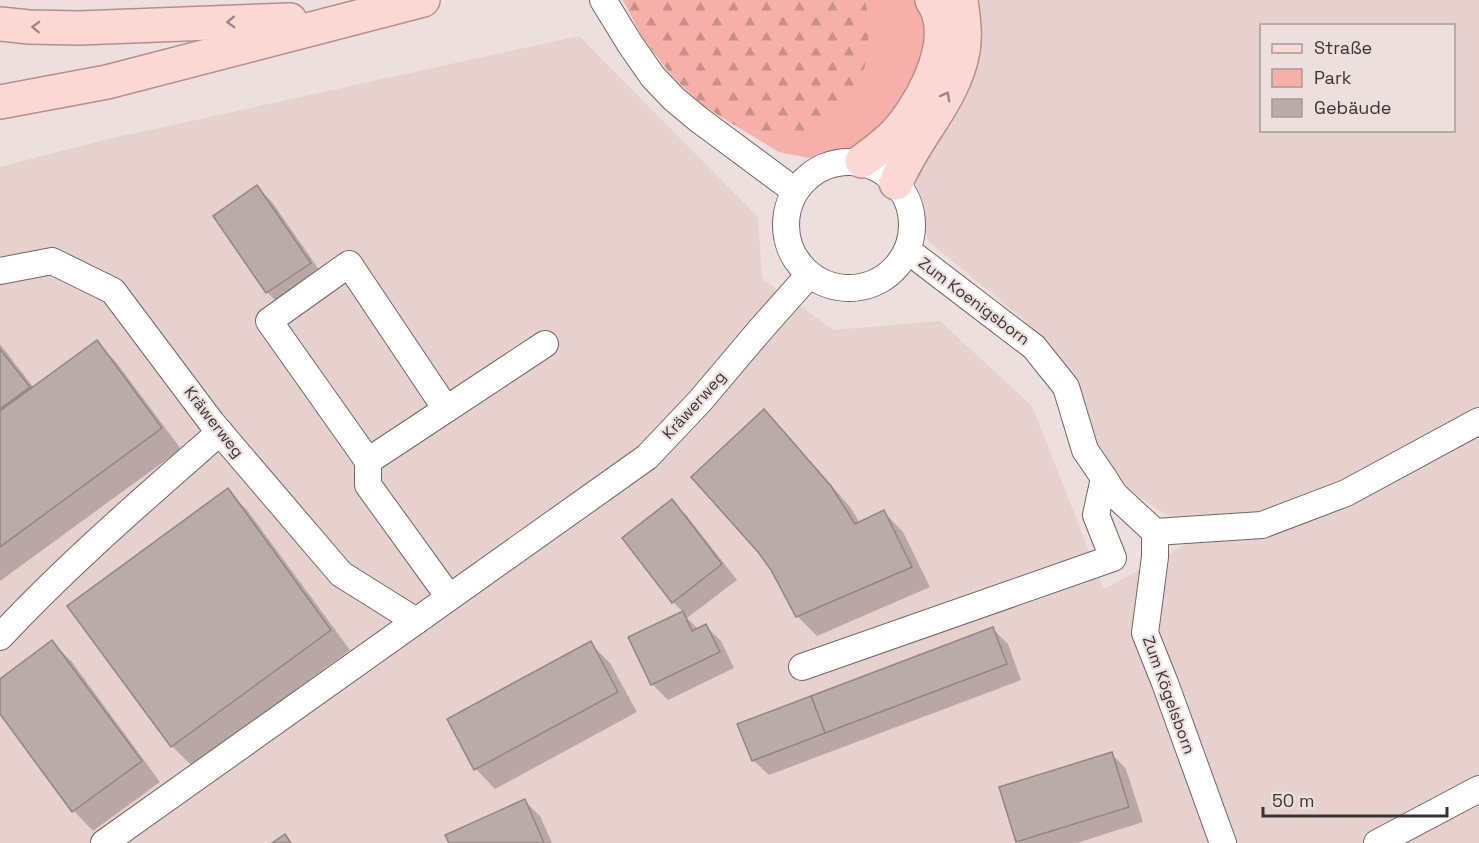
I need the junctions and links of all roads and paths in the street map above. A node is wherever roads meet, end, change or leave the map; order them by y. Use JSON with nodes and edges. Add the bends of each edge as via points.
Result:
{"nodes":[{"id":1,"x":423,"y":0,"type":"edge"},
{"id":2,"x":603,"y":0,"type":"edge"},
{"id":3,"x":932,"y":0,"type":"edge"},
{"id":4,"x":961,"y":0,"type":"edge"},
{"id":5,"x":352,"y":18,"type":"junction"},
{"id":6,"x":0,"y":24,"type":"edge"},
{"id":7,"x":107,"y":82,"type":"junction"},
{"id":8,"x":0,"y":102,"type":"edge"},
{"id":9,"x":0,"y":122,"type":"edge"},
{"id":10,"x":862,"y":161,"type":"junction"},
{"id":11,"x":897,"y":183,"type":"junction"},
{"id":12,"x":795,"y":190,"type":"junction"},
{"id":13,"x":907,"y":250,"type":"junction"},
{"id":14,"x":0,"y":271,"type":"edge"},
{"id":15,"x":809,"y":275,"type":"junction"},
{"id":16,"x":545,"y":344,"type":"dead end"},
{"id":17,"x":446,"y":409,"type":"junction"},
{"id":18,"x":1479,"y":421,"type":"edge"},
{"id":19,"x":219,"y":432,"type":"junction"},
{"id":20,"x":368,"y":461,"type":"junction"},
{"id":21,"x":1104,"y":478,"type":"junction"},
{"id":22,"x":1155,"y":532,"type":"junction"},
{"id":23,"x":450,"y":597,"type":"junction"},
{"id":24,"x":416,"y":621,"type":"junction"},
{"id":25,"x":0,"y":637,"type":"edge"},
{"id":26,"x":802,"y":667,"type":"dead end"},
{"id":27,"x":1479,"y":789,"type":"edge"},
{"id":28,"x":104,"y":843,"type":"edge"},
{"id":29,"x":1223,"y":843,"type":"edge"},
{"id":30,"x":1377,"y":843,"type":"edge"}],
"edges":[{"from":1,"to":5,"type":"main road"},
{"from":2,"to":12,"type":"street","via":[[647,69],[674,99]]},
{"from":3,"to":10,"type":"main road","via":[[941,29],[936,67],[903,124]]},
{"from":11,"to":4,"type":"main road","one_way":true,"via":[[953,84],[965,34]]},
{"from":5,"to":6,"type":"main road","one_way":true,"via":[[79,28]]},
{"from":5,"to":7,"type":"main road"},
{"from":7,"to":8,"type":"main road"},
{"from":7,"to":9,"type":"main road"},
{"from":10,"to":11,"type":"street","via":[[875,165]]},
{"from":10,"to":12,"type":"street","via":[[831,164],[813,172]]},
{"from":11,"to":13,"type":"street","via":[[910,208]]},
{"from":12,"to":15,"type":"street","via":[[786,215],[786,235],[792,254]]},
{"from":13,"to":15,"type":"street","via":[[887,276],[873,284],[839,288]]},
{"from":13,"to":21,"type":"street","name":"Zum Koenigsborn","via":[[1034,347],[1066,387],[1085,450]]},
{"from":14,"to":19,"type":"street","name":"Kräwerweg","via":[[52,261],[113,291]]},
{"from":15,"to":23,"type":"street","name":"Kräwerweg","via":[[646,457]]},
{"from":16,"to":17,"type":"street"},
{"from":17,"to":20,"type":"street"},
{"from":17,"to":20,"type":"street","via":[[350,264],[269,321]]},
{"from":18,"to":22,"type":"street","via":[[1346,493],[1262,525]]},
{"from":19,"to":24,"type":"street","name":"Kräwerweg","via":[[341,574]]},
{"from":19,"to":25,"type":"street","via":[[41,594]]},
{"from":20,"to":23,"type":"street","via":[[368,485]]},
{"from":21,"to":22,"type":"street","name":"Zum Koenigsborn","via":[[1114,494]]},
{"from":21,"to":26,"type":"street","via":[[1096,515],[1113,558]]},
{"from":22,"to":29,"type":"street","name":"Zum Kögelsborn","via":[[1145,633]]},
{"from":23,"to":24,"type":"street","name":"Kräwerweg"},
{"from":24,"to":28,"type":"street","name":"Kräwerweg"},
{"from":27,"to":30,"type":"street"}]}
